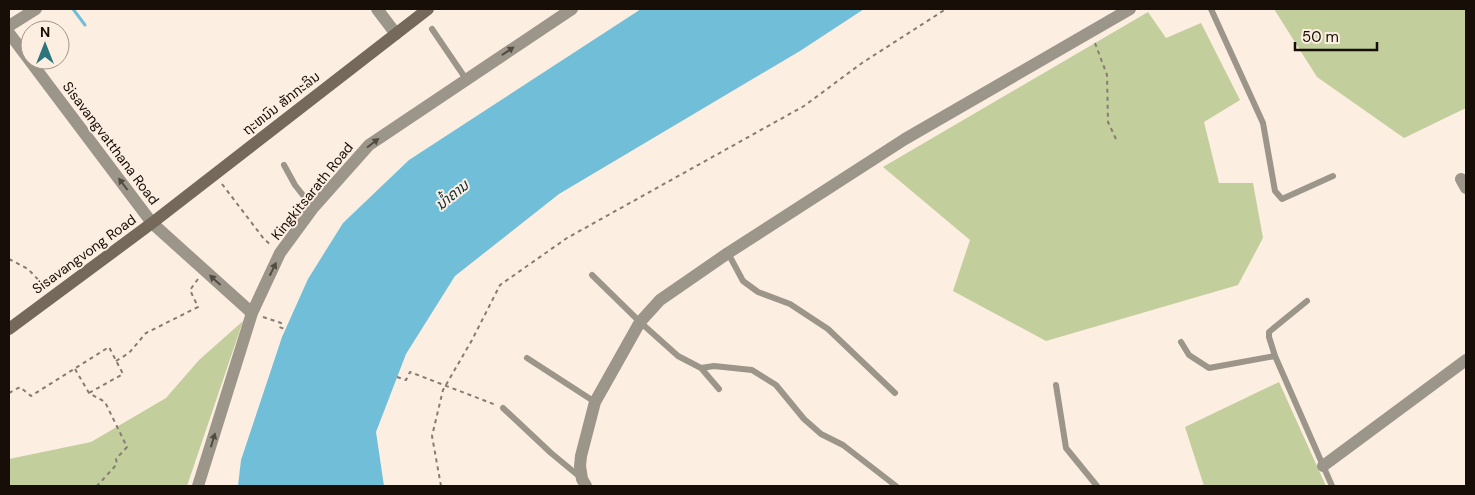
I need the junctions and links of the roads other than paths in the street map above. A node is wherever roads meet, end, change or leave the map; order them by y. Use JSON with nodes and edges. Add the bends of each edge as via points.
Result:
{"nodes":[{"id":1,"x":36,"y":9,"type":"edge"},
{"id":2,"x":377,"y":9,"type":"edge"},
{"id":3,"x":572,"y":9,"type":"edge"},
{"id":4,"x":1130,"y":9,"type":"edge"},
{"id":5,"x":1211,"y":9,"type":"edge"},
{"id":6,"x":425,"y":14,"type":"edge"},
{"id":7,"x":9,"y":26,"type":"edge"},
{"id":8,"x":432,"y":29,"type":"dead end"},
{"id":9,"x":9,"y":34,"type":"edge"},
{"id":10,"x":396,"y":34,"type":"junction"},
{"id":11,"x":466,"y":79,"type":"junction"},
{"id":12,"x":284,"y":165,"type":"dead end"},
{"id":13,"x":1333,"y":176,"type":"dead end"},
{"id":14,"x":313,"y":208,"type":"junction"},
{"id":15,"x":152,"y":222,"type":"junction"},
{"id":16,"x":728,"y":253,"type":"junction"},
{"id":17,"x":592,"y":275,"type":"dead end"},
{"id":18,"x":1308,"y":301,"type":"dead end"},
{"id":19,"x":252,"y":313,"type":"junction"},
{"id":20,"x":640,"y":322,"type":"junction"},
{"id":21,"x":9,"y":329,"type":"edge"},
{"id":22,"x":1181,"y":342,"type":"dead end"},
{"id":23,"x":1275,"y":356,"type":"junction"},
{"id":24,"x":527,"y":358,"type":"dead end"},
{"id":25,"x":1466,"y":360,"type":"edge"},
{"id":26,"x":701,"y":368,"type":"junction"},
{"id":27,"x":1056,"y":385,"type":"dead end"},
{"id":28,"x":719,"y":389,"type":"dead end"},
{"id":29,"x":895,"y":393,"type":"dead end"},
{"id":30,"x":595,"y":402,"type":"junction"},
{"id":31,"x":503,"y":408,"type":"road end"},
{"id":32,"x":1323,"y":466,"type":"junction"},
{"id":33,"x":584,"y":482,"type":"edge"},
{"id":34,"x":198,"y":486,"type":"edge"},
{"id":35,"x":896,"y":486,"type":"edge"},
{"id":36,"x":1097,"y":486,"type":"edge"},
{"id":37,"x":1332,"y":486,"type":"edge"}],
"edges":[{"from":1,"to":7,"type":"street"},
{"from":2,"to":10,"type":"street"},
{"from":11,"to":3,"type":"street","name":"Kingkitsarath Road","one_way":true},
{"from":4,"to":16,"type":"street","via":[[906,139]]},
{"from":5,"to":13,"type":"lane","via":[[1263,123],[1275,191],[1282,199]]},
{"from":6,"to":10,"type":"main road","name":"ຖະຫນົນ ສັກກະລິນ"},
{"from":8,"to":11,"type":"lane"},
{"from":15,"to":9,"type":"street","name":"Sisavangvatthana Road","one_way":true},
{"from":10,"to":15,"type":"main road","name":"ຖະຫນົນ ສັກກະລິນ"},
{"from":14,"to":11,"type":"street","name":"Kingkitsarath Road","one_way":true,"via":[[368,145]]},
{"from":12,"to":14,"type":"lane"},
{"from":19,"to":14,"type":"street","name":"Kingkitsarath Road","one_way":true,"via":[[280,253]]},
{"from":19,"to":15,"type":"street","name":"Sisavangvatthana Road","one_way":true},
{"from":15,"to":21,"type":"main road","name":"Sisavangvong Road"},
{"from":16,"to":20,"type":"street","via":[[660,300]]},
{"from":16,"to":29,"type":"lane","via":[[743,281],[758,292],[790,304],[828,329]]},
{"from":17,"to":20,"type":"lane"},
{"from":18,"to":23,"type":"lane","via":[[1269,332]]},
{"from":34,"to":19,"type":"street","name":"Kingkitsarath Road","one_way":true},
{"from":20,"to":26,"type":"lane","via":[[678,356]]},
{"from":20,"to":30,"type":"street"},
{"from":22,"to":23,"type":"lane","via":[[1189,355],[1209,368]]},
{"from":23,"to":32,"type":"lane"},
{"from":24,"to":30,"type":"lane"},
{"from":25,"to":32,"type":"street"},
{"from":26,"to":28,"type":"lane"},
{"from":26,"to":35,"type":"lane","via":[[714,366],[752,370],[776,385],[821,434],[843,445]]},
{"from":27,"to":36,"type":"lane","via":[[1066,448]]},
{"from":30,"to":33,"type":"street","via":[[581,456]]},
{"from":31,"to":33,"type":"lane"},
{"from":32,"to":37,"type":"lane"}]}
